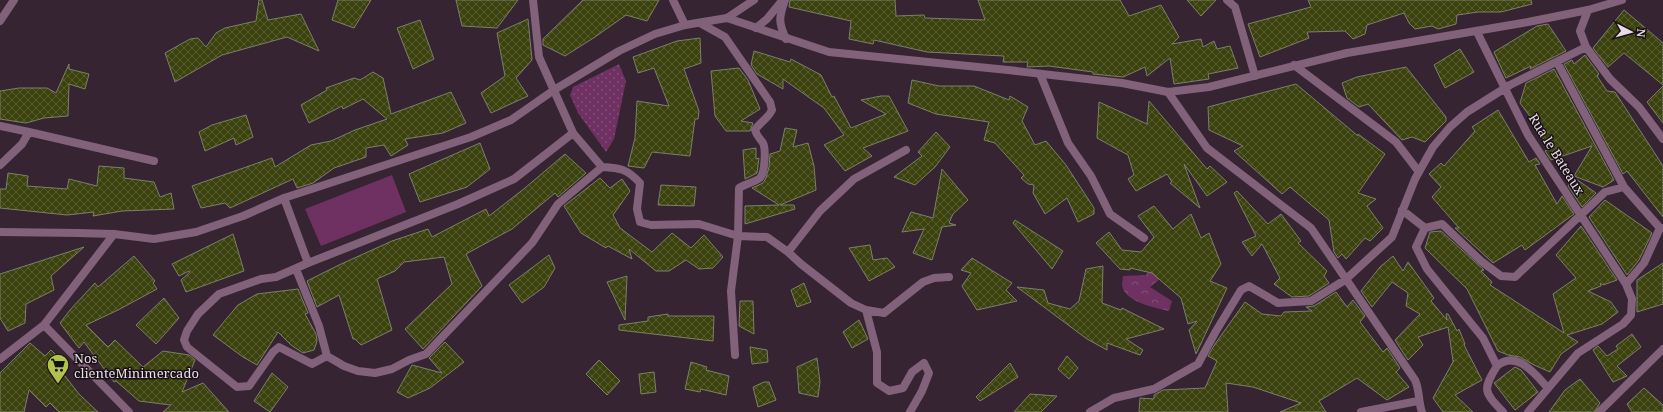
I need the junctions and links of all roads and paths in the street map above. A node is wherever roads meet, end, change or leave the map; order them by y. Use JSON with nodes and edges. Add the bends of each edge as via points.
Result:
{"nodes":[{"id":1,"x":14,"y":0,"type":"edge"},
{"id":2,"x":533,"y":0,"type":"edge"},
{"id":3,"x":673,"y":0,"type":"edge"},
{"id":4,"x":754,"y":0,"type":"edge"},
{"id":5,"x":784,"y":0,"type":"edge"},
{"id":6,"x":1228,"y":0,"type":"edge"},
{"id":7,"x":1622,"y":0,"type":"edge"},
{"id":8,"x":1588,"y":10,"type":"junction"},
{"id":9,"x":727,"y":18,"type":"junction"},
{"id":10,"x":0,"y":21,"type":"edge"},
{"id":11,"x":700,"y":23,"type":"junction"},
{"id":12,"x":685,"y":25,"type":"junction"},
{"id":13,"x":756,"y":28,"type":"junction"},
{"id":14,"x":1477,"y":32,"type":"junction"},
{"id":15,"x":786,"y":39,"type":"junction"},
{"id":16,"x":1586,"y":47,"type":"junction"},
{"id":17,"x":1557,"y":62,"type":"junction"},
{"id":18,"x":1294,"y":65,"type":"junction"},
{"id":19,"x":1040,"y":74,"type":"junction"},
{"id":20,"x":1255,"y":76,"type":"junction"},
{"id":21,"x":1505,"y":88,"type":"junction"},
{"id":22,"x":554,"y":90,"type":"junction"},
{"id":23,"x":1168,"y":92,"type":"junction"},
{"id":24,"x":0,"y":126,"type":"edge"},
{"id":25,"x":29,"y":132,"type":"junction"},
{"id":26,"x":573,"y":133,"type":"junction"},
{"id":27,"x":1663,"y":139,"type":"edge"},
{"id":28,"x":906,"y":150,"type":"dead end"},
{"id":29,"x":154,"y":161,"type":"dead end"},
{"id":30,"x":0,"y":165,"type":"edge"},
{"id":31,"x":602,"y":167,"type":"junction"},
{"id":32,"x":1419,"y":172,"type":"junction"},
{"id":33,"x":1624,"y":187,"type":"junction"},
{"id":34,"x":284,"y":198,"type":"junction"},
{"id":35,"x":1402,"y":210,"type":"junction"},
{"id":36,"x":1581,"y":215,"type":"junction"},
{"id":37,"x":1425,"y":228,"type":"junction"},
{"id":38,"x":1661,"y":228,"type":"edge"},
{"id":39,"x":0,"y":232,"type":"edge"},
{"id":40,"x":114,"y":234,"type":"junction"},
{"id":41,"x":738,"y":236,"type":"junction"},
{"id":42,"x":1144,"y":238,"type":"dead end"},
{"id":43,"x":788,"y":252,"type":"junction"},
{"id":44,"x":308,"y":263,"type":"junction"},
{"id":45,"x":296,"y":268,"type":"junction"},
{"id":46,"x":949,"y":277,"type":"dead end"},
{"id":47,"x":1345,"y":280,"type":"junction"},
{"id":48,"x":1626,"y":284,"type":"junction"},
{"id":49,"x":866,"y":310,"type":"junction"},
{"id":50,"x":44,"y":325,"type":"junction"},
{"id":51,"x":1663,"y":349,"type":"edge"},
{"id":52,"x":735,"y":355,"type":"dead end"},
{"id":53,"x":327,"y":356,"type":"junction"},
{"id":54,"x":0,"y":359,"type":"edge"},
{"id":55,"x":1497,"y":366,"type":"junction"},
{"id":56,"x":1548,"y":388,"type":"junction"},
{"id":57,"x":1418,"y":401,"type":"junction"},
{"id":58,"x":1387,"y":409,"type":"edge"},
{"id":59,"x":129,"y":412,"type":"edge"},
{"id":60,"x":910,"y":412,"type":"edge"},
{"id":61,"x":1090,"y":412,"type":"edge"},
{"id":62,"x":1361,"y":412,"type":"edge"},
{"id":63,"x":1422,"y":412,"type":"edge"},
{"id":64,"x":1503,"y":412,"type":"edge"},
{"id":65,"x":1528,"y":412,"type":"edge"},
{"id":66,"x":1599,"y":412,"type":"edge"}],
"edges":[{"from":1,"to":10,"type":"street"},
{"from":2,"to":22,"type":"street","via":[[539,56]]},
{"from":3,"to":12,"type":"street"},
{"from":4,"to":9,"type":"street"},
{"from":5,"to":13,"type":"street","via":[[768,19]]},
{"from":5,"to":15,"type":"street","via":[[780,24]]},
{"from":6,"to":20,"type":"street","via":[[1235,7]]},
{"from":7,"to":8,"type":"street"},
{"from":8,"to":14,"type":"street"},
{"from":8,"to":16,"type":"street","via":[[1580,31]]},
{"from":9,"to":11,"type":"street"},
{"from":9,"to":13,"type":"street"},
{"from":11,"to":12,"type":"street"},
{"from":11,"to":41,"type":"street","via":[[725,37],[770,102],[772,110],[769,117],[759,123],[755,130],[756,136],[763,144],[763,172],[759,178],[739,188]]},
{"from":12,"to":22,"type":"street","via":[[655,34],[619,51]]},
{"from":13,"to":15,"type":"street"},
{"from":14,"to":18,"type":"street","via":[[1347,53]]},
{"from":14,"to":21,"type":"street","name":"Rua le Bateaux"},
{"from":15,"to":19,"type":"street","via":[[829,52]]},
{"from":16,"to":17,"type":"street"},
{"from":16,"to":27,"type":"street","via":[[1610,79],[1639,107]]},
{"from":17,"to":21,"type":"street"},
{"from":17,"to":33,"type":"street"},
{"from":18,"to":20,"type":"street"},
{"from":18,"to":32,"type":"street","via":[[1396,142]]},
{"from":19,"to":23,"type":"street"},
{"from":19,"to":42,"type":"street","via":[[1068,143],[1091,176],[1110,214]]},
{"from":20,"to":23,"type":"street","via":[[1209,87]]},
{"from":21,"to":32,"type":"street","via":[[1467,112],[1450,127],[1433,147]]},
{"from":21,"to":36,"type":"street","name":"Rua le Bateaux","via":[[1528,135]]},
{"from":22,"to":26,"type":"street"},
{"from":22,"to":34,"type":"street","via":[[512,120],[471,137]]},
{"from":23,"to":47,"type":"street","via":[[1208,148],[1311,228]]},
{"from":24,"to":25,"type":"street"},
{"from":25,"to":29,"type":"street"},
{"from":25,"to":30,"type":"street","via":[[22,144]]},
{"from":26,"to":31,"type":"street"},
{"from":26,"to":44,"type":"street","via":[[514,179],[458,204]]},
{"from":28,"to":43,"type":"street","via":[[854,180],[820,211]]},
{"from":31,"to":41,"type":"street","via":[[619,168],[640,183],[640,222],[651,225],[699,224]]},
{"from":31,"to":53,"type":"street","via":[[558,204],[532,243],[426,354],[376,373],[358,371]]},
{"from":32,"to":35,"type":"street"},
{"from":33,"to":36,"type":"street","via":[[1605,192]]},
{"from":33,"to":38,"type":"street"},
{"from":34,"to":40,"type":"street","via":[[243,216],[196,232],[154,239]]},
{"from":34,"to":44,"type":"street"},
{"from":35,"to":37,"type":"street"},
{"from":35,"to":47,"type":"street","via":[[1392,237]]},
{"from":36,"to":37,"type":"street","via":[[1515,278],[1501,276],[1442,224]]},
{"from":36,"to":48,"type":"street","name":"Rua le Bateaux"},
{"from":37,"to":55,"type":"street","via":[[1416,247],[1427,269],[1483,338]]},
{"from":38,"to":48,"type":"street","via":[[1644,263]]},
{"from":39,"to":40,"type":"street"},
{"from":40,"to":50,"type":"street"},
{"from":41,"to":43,"type":"street","via":[[767,237]]},
{"from":41,"to":52,"type":"street","via":[[731,291]]},
{"from":43,"to":49,"type":"street","via":[[851,303]]},
{"from":44,"to":45,"type":"street"},
{"from":45,"to":53,"type":"street","via":[[319,326]]},
{"from":45,"to":53,"type":"street","via":[[276,277],[261,279],[219,294],[198,314],[186,331],[184,340],[188,347],[237,387],[249,386],[279,347],[312,364]]},
{"from":46,"to":49,"type":"street","via":[[923,282],[884,313]]},
{"from":47,"to":57,"type":"street","via":[[1415,380],[1419,390]]},
{"from":47,"to":61,"type":"street","via":[[1311,301],[1278,303],[1249,286],[1241,290],[1198,364],[1154,389],[1114,398]]},
{"from":48,"to":56,"type":"street","name":"Rua le Bateaux","via":[[1632,300],[1631,315],[1623,324],[1578,353]]},
{"from":49,"to":60,"type":"street","via":[[877,352],[877,383],[889,391],[904,388],[912,372],[924,363],[929,373]]},
{"from":50,"to":54,"type":"street"},
{"from":50,"to":59,"type":"street"},
{"from":51,"to":66,"type":"street"},
{"from":55,"to":56,"type":"street","via":[[1503,360],[1514,360],[1527,367]]},
{"from":55,"to":64,"type":"street","via":[[1486,388],[1490,398]]},
{"from":56,"to":65,"type":"street"},
{"from":57,"to":58,"type":"street"},
{"from":57,"to":63,"type":"street"},
{"from":58,"to":62,"type":"street"}]}
